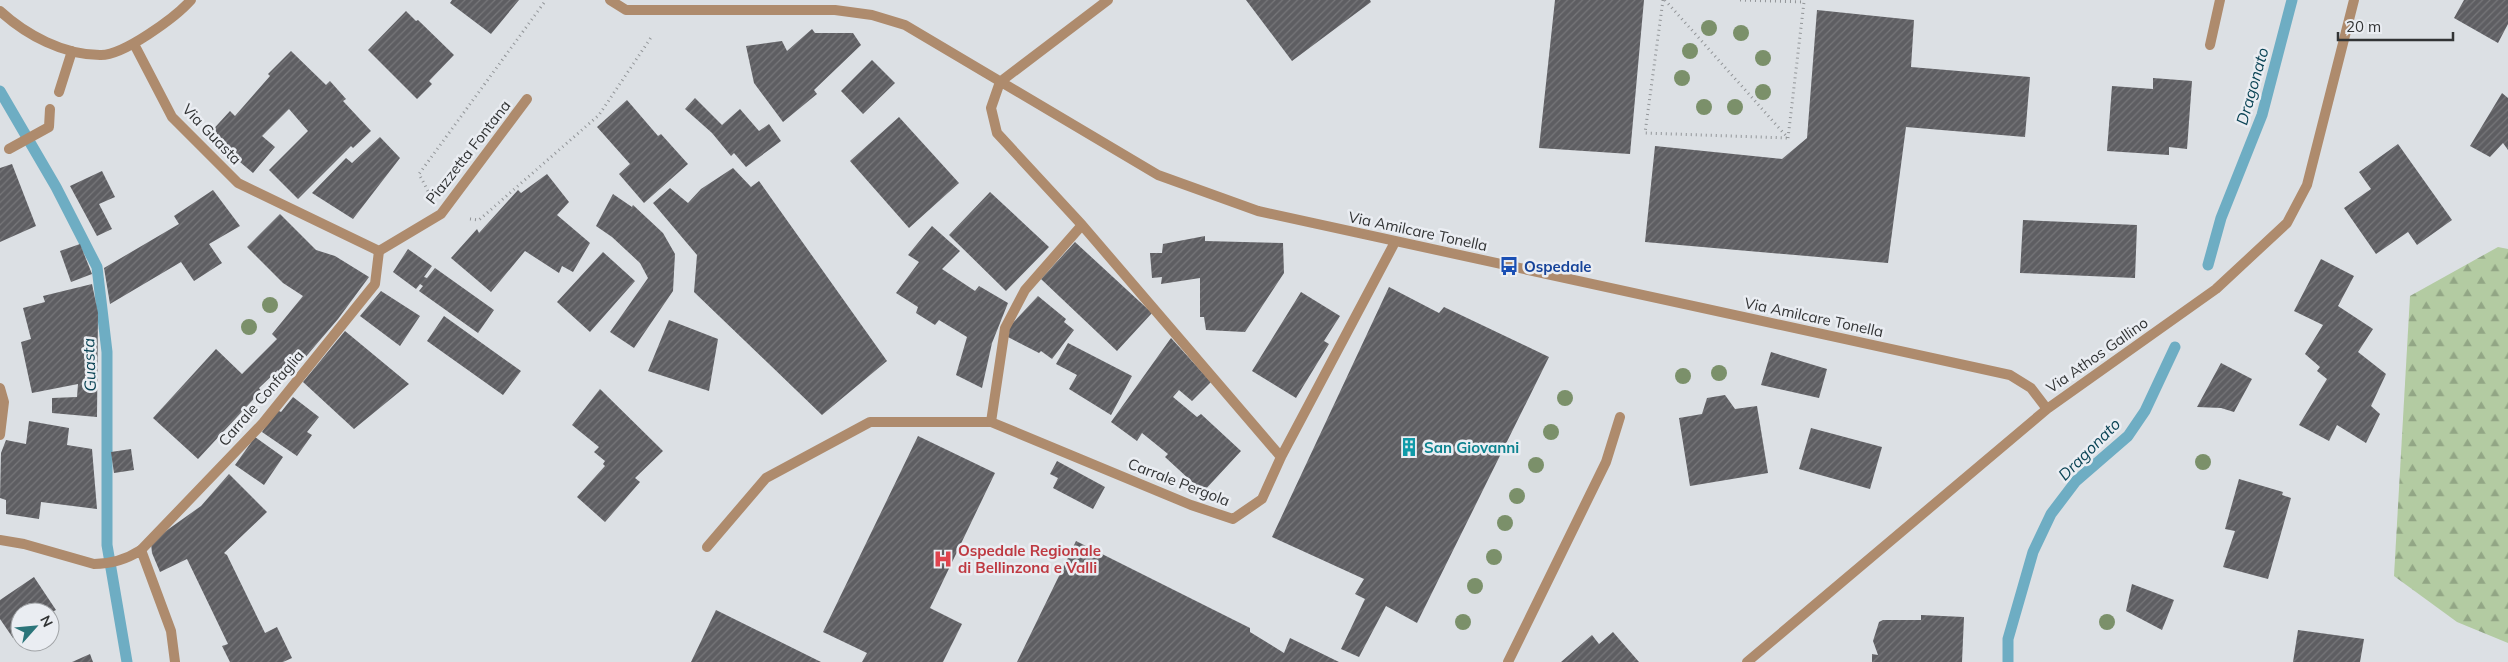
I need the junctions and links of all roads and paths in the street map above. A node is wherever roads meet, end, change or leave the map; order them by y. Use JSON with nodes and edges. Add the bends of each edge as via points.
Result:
{"nodes":[{"id":1,"x":191,"y":0,"type":"edge"},
{"id":2,"x":546,"y":0,"type":"edge"},
{"id":3,"x":610,"y":0,"type":"edge"},
{"id":4,"x":1108,"y":0,"type":"edge"},
{"id":5,"x":1664,"y":0,"type":"edge"},
{"id":6,"x":1740,"y":0,"type":"edge"},
{"id":7,"x":2220,"y":0,"type":"edge"},
{"id":8,"x":2354,"y":0,"type":"edge"},
{"id":9,"x":668,"y":10,"type":"junction"},
{"id":10,"x":0,"y":11,"type":"edge"},
{"id":11,"x":134,"y":44,"type":"junction"},
{"id":12,"x":2210,"y":45,"type":"dead end"},
{"id":13,"x":72,"y":51,"type":"junction"},
{"id":14,"x":1000,"y":82,"type":"junction"},
{"id":15,"x":59,"y":92,"type":"dead end"},
{"id":16,"x":527,"y":99,"type":"dead end"},
{"id":17,"x":50,"y":109,"type":"dead end"},
{"id":18,"x":1788,"y":138,"type":"junction"},
{"id":19,"x":9,"y":149,"type":"dead end"},
{"id":20,"x":441,"y":214,"type":"junction"},
{"id":21,"x":1082,"y":226,"type":"junction"},
{"id":22,"x":1395,"y":242,"type":"junction"},
{"id":23,"x":379,"y":251,"type":"junction"},
{"id":24,"x":0,"y":388,"type":"edge"},
{"id":25,"x":2047,"y":409,"type":"junction"},
{"id":26,"x":1620,"y":417,"type":"dead end"},
{"id":27,"x":991,"y":422,"type":"junction"},
{"id":28,"x":0,"y":435,"type":"edge"},
{"id":29,"x":1281,"y":457,"type":"junction"},
{"id":30,"x":0,"y":540,"type":"edge"},
{"id":31,"x":707,"y":547,"type":"dead end"},
{"id":32,"x":141,"y":550,"type":"junction"},
{"id":33,"x":176,"y":662,"type":"edge"},
{"id":34,"x":1508,"y":662,"type":"edge"},
{"id":35,"x":1747,"y":662,"type":"edge"}],
"edges":[{"from":1,"to":11,"type":"street"},
{"from":2,"to":20,"type":"path","via":[[418,174]]},
{"from":3,"to":9,"type":"street","name":"Via Amilcare Tonella","via":[[626,10]]},
{"from":4,"to":14,"type":"street"},
{"from":5,"to":18,"type":"path"},
{"from":5,"to":18,"type":"path","via":[[1645,133]]},
{"from":6,"to":18,"type":"path","via":[[1804,2]]},
{"from":7,"to":12,"type":"street"},
{"from":8,"to":25,"type":"street","name":"Via Athos Gallino","via":[[2306,185],[2286,223],[2216,289]]},
{"from":9,"to":14,"type":"street","name":"Via Amilcare Tonella","via":[[835,10],[872,15],[905,26]]},
{"from":9,"to":20,"type":"path","via":[[599,115],[479,220]]},
{"from":10,"to":13,"type":"street","via":[[17,26]]},
{"from":11,"to":13,"type":"street","via":[[102,56]]},
{"from":11,"to":23,"type":"street","name":"Via Guasta","via":[[172,117],[238,182]]},
{"from":13,"to":15,"type":"street"},
{"from":14,"to":21,"type":"street","via":[[991,108],[997,133]]},
{"from":14,"to":22,"type":"street","name":"Via Amilcare Tonella","via":[[1158,175],[1258,211]]},
{"from":16,"to":20,"type":"street","name":"Piazzetta Fontana"},
{"from":17,"to":19,"type":"street","via":[[49,127]]},
{"from":20,"to":23,"type":"street","name":"Piazzetta Fontana"},
{"from":21,"to":27,"type":"street","via":[[1025,290],[1005,328]]},
{"from":21,"to":29,"type":"street"},
{"from":22,"to":25,"type":"street","name":"Via Amilcare Tonella","via":[[2010,375],[2031,388]]},
{"from":22,"to":29,"type":"street"},
{"from":23,"to":32,"type":"street","name":"Carrale Confaglia","via":[[375,284],[263,423]]},
{"from":24,"to":28,"type":"street","via":[[4,416]]},
{"from":25,"to":35,"type":"street","name":"Via Athos Gallino"},
{"from":26,"to":34,"type":"street","via":[[1606,462]]},
{"from":27,"to":29,"type":"street","name":"Carrale Pergola","via":[[1191,505],[1233,519],[1262,499]]},
{"from":27,"to":31,"type":"street","via":[[870,422],[766,478]]},
{"from":30,"to":32,"type":"street","name":"Carrale Confaglia","via":[[82,562],[105,564]]},
{"from":32,"to":33,"type":"street","via":[[167,617]]}]}
